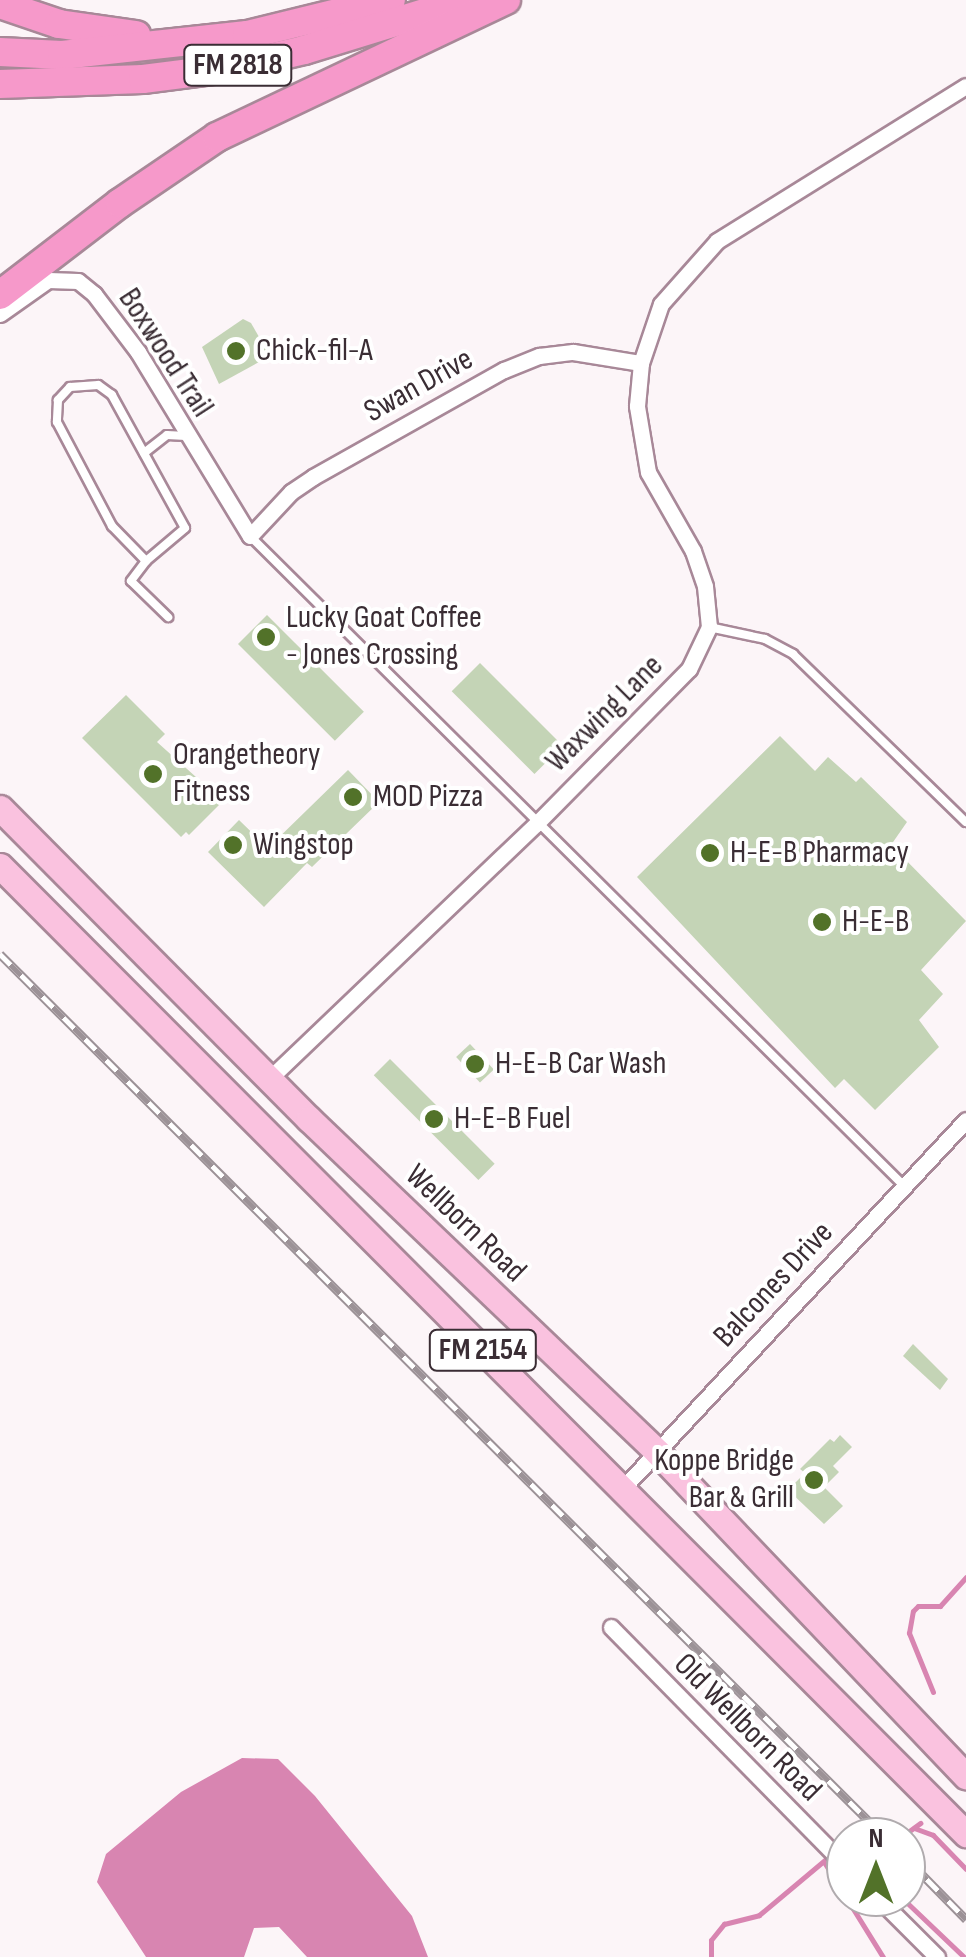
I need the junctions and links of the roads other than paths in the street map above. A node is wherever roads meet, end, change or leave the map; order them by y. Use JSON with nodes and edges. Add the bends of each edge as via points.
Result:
{"nodes":[{"id":1,"x":392,"y":0,"type":"edge"},
{"id":2,"x":467,"y":0,"type":"edge"},
{"id":3,"x":506,"y":0,"type":"edge"},
{"id":4,"x":0,"y":4,"type":"edge"},
{"id":5,"x":247,"y":35,"type":"junction"},
{"id":6,"x":0,"y":52,"type":"edge"},
{"id":7,"x":0,"y":84,"type":"edge"},
{"id":8,"x":966,"y":86,"type":"edge"},
{"id":9,"x":0,"y":295,"type":"edge"},
{"id":10,"x":0,"y":314,"type":"edge"},
{"id":11,"x":642,"y":363,"type":"junction"},
{"id":12,"x":183,"y":430,"type":"junction"},
{"id":13,"x":144,"y":453,"type":"junction"},
{"id":14,"x":250,"y":536,"type":"junction"},
{"id":15,"x":146,"y":561,"type":"junction"},
{"id":16,"x":168,"y":616,"type":"dead end"},
{"id":17,"x":709,"y":627,"type":"junction"},
{"id":18,"x":0,"y":808,"type":"edge"},
{"id":19,"x":966,"y":822,"type":"edge"},
{"id":20,"x":536,"y":824,"type":"junction"},
{"id":21,"x":0,"y":866,"type":"edge"},
{"id":22,"x":269,"y":1079,"type":"junction"},
{"id":23,"x":966,"y":1120,"type":"edge"},
{"id":24,"x":904,"y":1186,"type":"junction"},
{"id":25,"x":658,"y":1452,"type":"junction"},
{"id":26,"x":622,"y":1488,"type":"junction"},
{"id":27,"x":610,"y":1627,"type":"dead end"},
{"id":28,"x":966,"y":1776,"type":"edge"},
{"id":29,"x":966,"y":1834,"type":"edge"},
{"id":30,"x":826,"y":1846,"type":"edge"},
{"id":31,"x":897,"y":1917,"type":"edge"},
{"id":32,"x":937,"y":1957,"type":"edge"}],
"edges":[{"from":1,"to":5,"type":"highway","number":"FM 2818"},
{"from":2,"to":7,"type":"highway","number":"FM 2818","via":[[222,68],[144,79]]},
{"from":3,"to":9,"type":"highway","via":[[217,137]]},
{"from":4,"to":5,"type":"highway","via":[[92,32]]},
{"from":5,"to":6,"type":"highway","number":"FM 2818","via":[[78,54]]},
{"from":8,"to":11,"type":"street","via":[[717,241],[661,304]]},
{"from":10,"to":12,"type":"street","name":"Boxwood Trail","via":[[48,280],[78,281],[118,323]]},
{"from":11,"to":14,"type":"street","name":"Swan Drive","via":[[573,352],[504,370],[302,484]]},
{"from":11,"to":17,"type":"street","via":[[637,406],[648,472],[693,551]]},
{"from":12,"to":13,"type":"lane"},
{"from":12,"to":14,"type":"street","name":"Boxwood Trail"},
{"from":13,"to":15,"type":"lane","via":[[186,528]]},
{"from":13,"to":15,"type":"lane","via":[[112,395],[98,385],[70,387],[58,400],[57,422],[112,526]]},
{"from":14,"to":20,"type":"lane"},
{"from":15,"to":16,"type":"lane","via":[[131,581]]},
{"from":17,"to":19,"type":"lane","via":[[765,638],[792,654]]},
{"from":17,"to":20,"type":"street","name":"Waxwing Lane","via":[[688,670]]},
{"from":18,"to":22,"type":"main road","name":"Wellborn Road","number":"FM 2154"},
{"from":20,"to":22,"type":"street","name":"Waxwing Lane"},
{"from":20,"to":24,"type":"lane"},
{"from":21,"to":26,"type":"main road","number":"FM 2154"},
{"from":22,"to":25,"type":"main road","name":"Wellborn Road","number":"FM 2154"},
{"from":23,"to":24,"type":"street","name":"Balcones Drive"},
{"from":24,"to":25,"type":"street","name":"Balcones Drive"},
{"from":25,"to":26,"type":"street","name":"Balcones Drive"},
{"from":25,"to":28,"type":"main road","name":"Wellborn Road","number":"FM 2154"},
{"from":26,"to":29,"type":"main road","number":"FM 2154"},
{"from":27,"to":30,"type":"street","name":"Old Wellborn Road"},
{"from":31,"to":32,"type":"street"}]}
